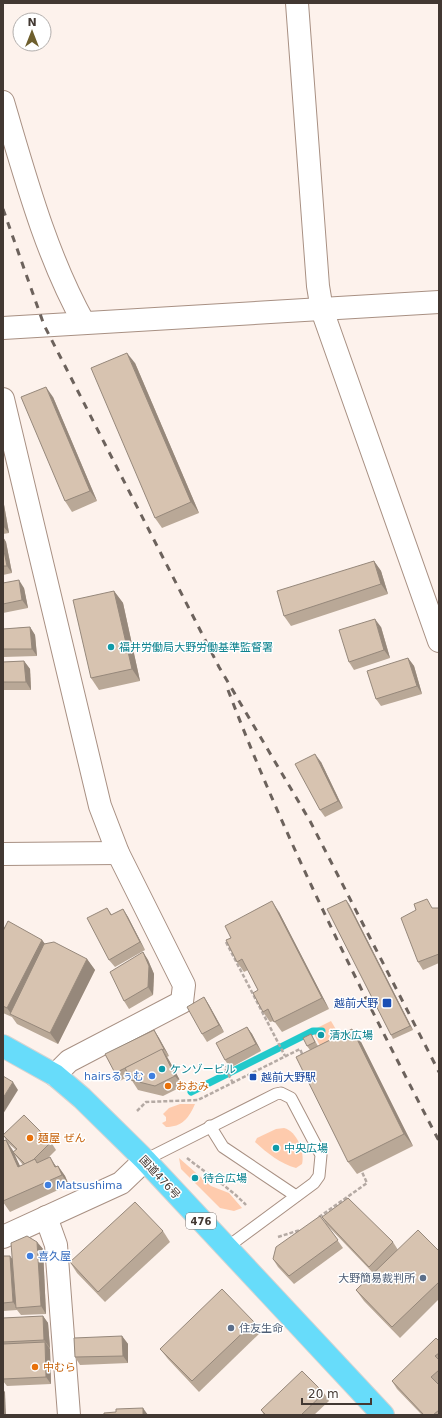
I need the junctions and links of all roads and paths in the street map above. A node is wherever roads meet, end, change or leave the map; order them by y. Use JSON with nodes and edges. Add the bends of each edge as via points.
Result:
{"nodes":[{"id":1,"x":297,"y":3,"type":"edge"},
{"id":2,"x":3,"y":102,"type":"edge"},
{"id":3,"x":439,"y":302,"type":"edge"},
{"id":4,"x":322,"y":310,"type":"junction"},
{"id":5,"x":84,"y":323,"type":"junction"},
{"id":6,"x":3,"y":328,"type":"edge"},
{"id":7,"x":3,"y":399,"type":"edge"},
{"id":8,"x":439,"y":641,"type":"edge"},
{"id":9,"x":118,"y":853,"type":"junction"},
{"id":10,"x":3,"y":854,"type":"edge"},
{"id":11,"x":226,"y":942,"type":"edge"},
{"id":12,"x":3,"y":1046,"type":"edge"},
{"id":13,"x":285,"y":1056,"type":"junction"},
{"id":14,"x":306,"y":1061,"type":"edge"},
{"id":15,"x":230,"y":1065,"type":"edge"},
{"id":16,"x":55,"y":1075,"type":"junction"},
{"id":17,"x":233,"y":1082,"type":"junction"},
{"id":18,"x":137,"y":1111,"type":"dead end"},
{"id":19,"x":210,"y":1126,"type":"junction"},
{"id":20,"x":187,"y":1158,"type":"dead end"},
{"id":21,"x":145,"y":1160,"type":"junction"},
{"id":22,"x":362,"y":1172,"type":"edge"},
{"id":23,"x":296,"y":1196,"type":"junction"},
{"id":24,"x":246,"y":1205,"type":"dead end"},
{"id":25,"x":46,"y":1217,"type":"junction"},
{"id":26,"x":318,"y":1218,"type":"edge"},
{"id":27,"x":306,"y":1227,"type":"edge"},
{"id":28,"x":278,"y":1236,"type":"dead end"},
{"id":29,"x":3,"y":1237,"type":"edge"},
{"id":30,"x":226,"y":1248,"type":"junction"},
{"id":31,"x":376,"y":1413,"type":"edge"},
{"id":32,"x":69,"y":1415,"type":"edge"}],
"edges":[{"from":1,"to":4,"type":"street","via":[[318,286]]},
{"from":2,"to":5,"type":"street","via":[[31,197],[69,295]]},
{"from":3,"to":4,"type":"street"},
{"from":4,"to":5,"type":"street"},
{"from":4,"to":8,"type":"street"},
{"from":5,"to":6,"type":"street"},
{"from":7,"to":9,"type":"street","via":[[100,806]]},
{"from":9,"to":10,"type":"street"},
{"from":9,"to":16,"type":"street","via":[[184,985],[182,1002],[69,1061]]},
{"from":11,"to":13,"type":"path"},
{"from":12,"to":16,"type":"highway","name":"国道476号","number":"476"},
{"from":13,"to":14,"type":"path","via":[[300,1049]]},
{"from":13,"to":17,"type":"path"},
{"from":15,"to":17,"type":"path","via":[[225,1068]]},
{"from":16,"to":21,"type":"highway","name":"国道476号","number":"476"},
{"from":17,"to":18,"type":"path","via":[[198,1100],[146,1102]]},
{"from":19,"to":21,"type":"lane"},
{"from":19,"to":23,"type":"lane","via":[[223,1147]]},
{"from":19,"to":23,"type":"lane","via":[[276,1094],[281,1093],[291,1098],[322,1155],[319,1176],[314,1183]]},
{"from":20,"to":24,"type":"path","via":[[232,1191]]},
{"from":21,"to":25,"type":"street","via":[[121,1183]]},
{"from":21,"to":30,"type":"highway","name":"国道476号","number":"476"},
{"from":22,"to":26,"type":"path","via":[[367,1183]]},
{"from":23,"to":30,"type":"lane"},
{"from":25,"to":29,"type":"street"},
{"from":25,"to":32,"type":"street","via":[[56,1245]]},
{"from":27,"to":28,"type":"path"},
{"from":30,"to":31,"type":"highway","name":"国道476号","number":"476"}]}
